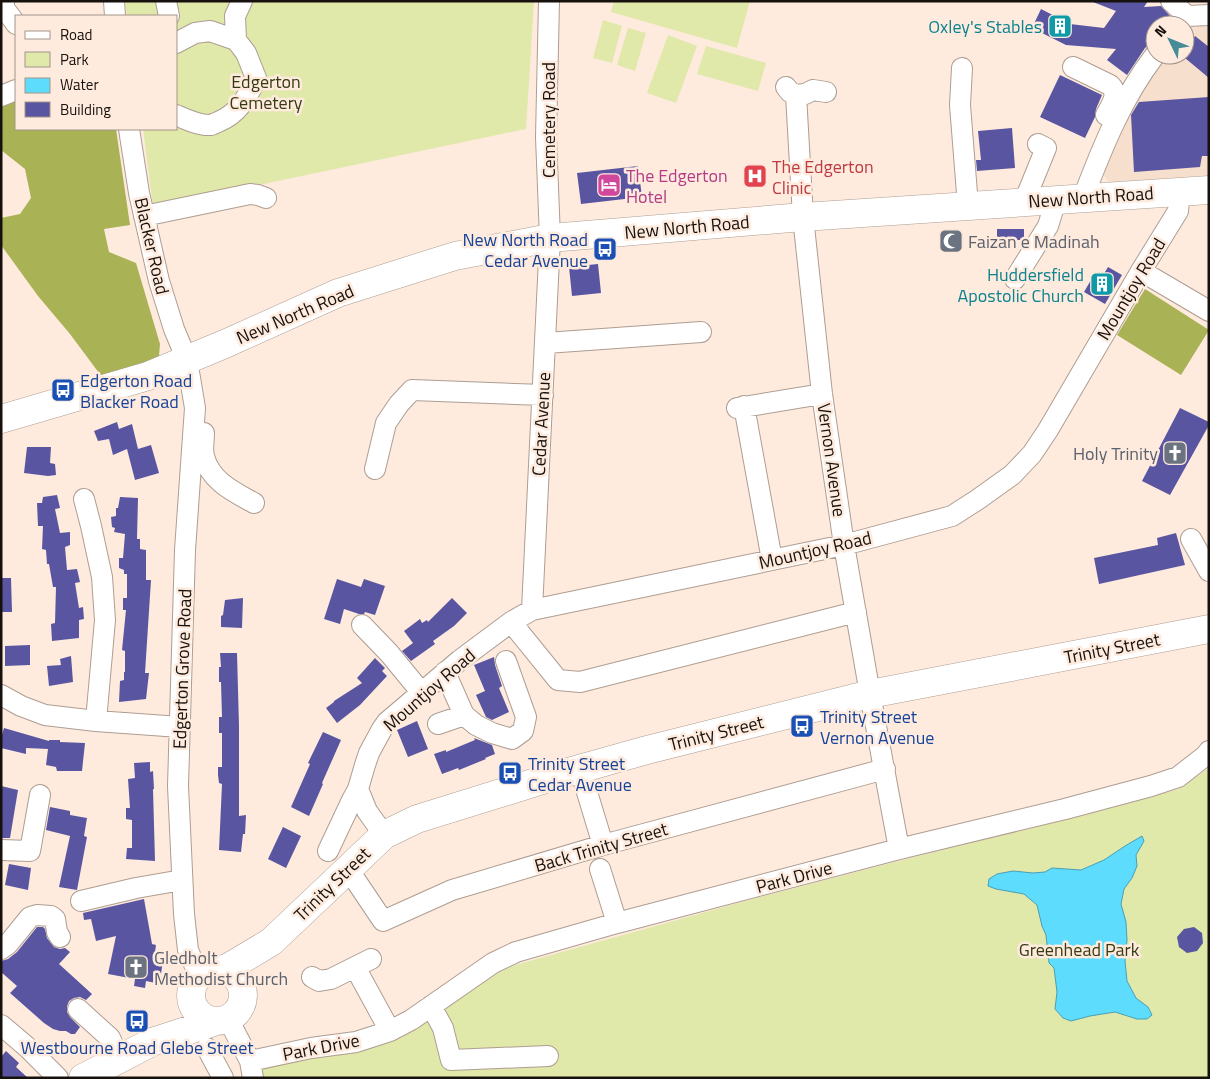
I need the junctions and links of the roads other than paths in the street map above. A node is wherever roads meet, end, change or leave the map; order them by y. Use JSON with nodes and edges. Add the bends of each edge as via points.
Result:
{"nodes":[{"id":1,"x":4,"y":1,"type":"edge"},
{"id":2,"x":114,"y":1,"type":"edge"},
{"id":3,"x":166,"y":1,"type":"edge"},
{"id":4,"x":242,"y":1,"type":"edge"},
{"id":5,"x":549,"y":1,"type":"edge"},
{"id":6,"x":1171,"y":1,"type":"edge"},
{"id":7,"x":115,"y":15,"type":"edge"},
{"id":8,"x":169,"y":15,"type":"edge"},
{"id":9,"x":1180,"y":15,"type":"edge"},
{"id":10,"x":1209,"y":15,"type":"edge"},
{"id":11,"x":1195,"y":18,"type":"edge"},
{"id":12,"x":15,"y":23,"type":"edge"},
{"id":13,"x":236,"y":40,"type":"junction"},
{"id":14,"x":178,"y":42,"type":"edge"},
{"id":15,"x":1147,"y":65,"type":"edge"},
{"id":16,"x":1073,"y":67,"type":"dead end"},
{"id":17,"x":962,"y":68,"type":"dead end"},
{"id":18,"x":15,"y":90,"type":"edge"},
{"id":19,"x":826,"y":92,"type":"dead end"},
{"id":20,"x":1,"y":96,"type":"edge"},
{"id":21,"x":178,"y":116,"type":"edge"},
{"id":22,"x":129,"y":130,"type":"edge"},
{"id":23,"x":1038,"y":144,"type":"dead end"},
{"id":24,"x":1094,"y":169,"type":"junction"},
{"id":25,"x":1209,"y":190,"type":"edge"},
{"id":26,"x":1180,"y":191,"type":"junction"},
{"id":27,"x":266,"y":198,"type":"dead end"},
{"id":28,"x":1083,"y":198,"type":"junction"},
{"id":29,"x":1056,"y":200,"type":"junction"},
{"id":30,"x":1024,"y":202,"type":"junction"},
{"id":31,"x":968,"y":206,"type":"junction"},
{"id":32,"x":144,"y":216,"type":"junction"},
{"id":33,"x":803,"y":217,"type":"junction"},
{"id":34,"x":550,"y":238,"type":"junction"},
{"id":35,"x":1141,"y":271,"type":"junction"},
{"id":36,"x":1015,"y":279,"type":"dead end"},
{"id":37,"x":1209,"y":311,"type":"edge"},
{"id":38,"x":700,"y":332,"type":"dead end"},
{"id":39,"x":546,"y":343,"type":"junction"},
{"id":40,"x":187,"y":360,"type":"junction"},
{"id":41,"x":822,"y":394,"type":"junction"},
{"id":42,"x":543,"y":395,"type":"junction"},
{"id":43,"x":194,"y":418,"type":"junction"},
{"id":44,"x":1,"y":419,"type":"edge"},
{"id":45,"x":375,"y":469,"type":"dead end"},
{"id":46,"x":84,"y":498,"type":"dead end"},
{"id":47,"x":254,"y":503,"type":"dead end"},
{"id":48,"x":1191,"y":539,"type":"dead end"},
{"id":49,"x":844,"y":545,"type":"junction"},
{"id":50,"x":772,"y":560,"type":"junction"},
{"id":51,"x":1209,"y":571,"type":"edge"},
{"id":52,"x":532,"y":610,"type":"junction"},
{"id":53,"x":856,"y":612,"type":"junction"},
{"id":54,"x":511,"y":622,"type":"junction"},
{"id":55,"x":362,"y":625,"type":"dead end"},
{"id":56,"x":1209,"y":629,"type":"edge"},
{"id":57,"x":506,"y":661,"type":"dead end"},
{"id":58,"x":446,"y":672,"type":"junction"},
{"id":59,"x":421,"y":692,"type":"junction"},
{"id":60,"x":870,"y":694,"type":"junction"},
{"id":61,"x":1,"y":695,"type":"edge"},
{"id":62,"x":464,"y":714,"type":"junction"},
{"id":63,"x":96,"y":721,"type":"junction"},
{"id":64,"x":438,"y":724,"type":"dead end"},
{"id":65,"x":180,"y":727,"type":"junction"},
{"id":66,"x":1209,"y":751,"type":"edge"},
{"id":67,"x":580,"y":769,"type":"junction"},
{"id":68,"x":885,"y":769,"type":"junction"},
{"id":69,"x":358,"y":789,"type":"junction"},
{"id":70,"x":40,"y":795,"type":"dead end"},
{"id":71,"x":384,"y":835,"type":"junction"},
{"id":72,"x":603,"y":845,"type":"junction"},
{"id":73,"x":899,"y":849,"type":"junction"},
{"id":74,"x":1,"y":850,"type":"edge"},
{"id":75,"x":328,"y":851,"type":"dead end"},
{"id":76,"x":348,"y":869,"type":"junction"},
{"id":77,"x":600,"y":869,"type":"dead end"},
{"id":78,"x":182,"y":880,"type":"junction"},
{"id":79,"x":81,"y":901,"type":"dead end"},
{"id":80,"x":617,"y":923,"type":"junction"},
{"id":81,"x":60,"y":937,"type":"dead end"},
{"id":82,"x":271,"y":942,"type":"junction"},
{"id":83,"x":7,"y":946,"type":"edge"},
{"id":84,"x":312,"y":976,"type":"dead end"},
{"id":85,"x":205,"y":980,"type":"junction"},
{"id":86,"x":243,"y":991,"type":"junction"},
{"id":87,"x":431,"y":1006,"type":"junction"},
{"id":88,"x":78,"y":1010,"type":"dead end"},
{"id":89,"x":223,"y":1020,"type":"junction"},
{"id":90,"x":1,"y":1025,"type":"edge"},
{"id":91,"x":390,"y":1031,"type":"junction"},
{"id":92,"x":152,"y":1042,"type":"junction"},
{"id":93,"x":207,"y":1048,"type":"dead end"},
{"id":94,"x":548,"y":1056,"type":"dead end"},
{"id":95,"x":115,"y":1067,"type":"edge"},
{"id":96,"x":252,"y":1069,"type":"edge"},
{"id":97,"x":58,"y":1078,"type":"edge"},
{"id":98,"x":83,"y":1078,"type":"edge"},
{"id":99,"x":223,"y":1078,"type":"edge"}],
"edges":[{"from":1,"to":12,"type":"street","via":[[4,8]]},
{"from":2,"to":7,"type":"street"},
{"from":3,"to":8,"type":"street"},
{"from":4,"to":13,"type":"street","via":[[235,16]]},
{"from":5,"to":34,"type":"street","name":"Cemetery Road","via":[[546,137]]},
{"from":6,"to":9,"type":"street"},
{"from":10,"to":11,"type":"street"},
{"from":13,"to":14,"type":"street","via":[[210,31],[194,33]]},
{"from":13,"to":21,"type":"street","via":[[246,53],[256,78],[239,108],[227,119],[210,125]]},
{"from":15,"to":24,"type":"street","via":[[1125,101]]},
{"from":16,"to":24,"type":"street","via":[[1110,85],[1115,93],[1089,150]]},
{"from":17,"to":31,"type":"street","via":[[960,105]]},
{"from":18,"to":20,"type":"street"},
{"from":19,"to":33,"type":"street","name":"Vernon Avenue","via":[[813,90],[805,94],[791,91]]},
{"from":22,"to":32,"type":"street","name":"Blacker Road"},
{"from":23,"to":30,"type":"street","via":[[1046,148]]},
{"from":24,"to":28,"type":"street"},
{"from":25,"to":26,"type":"highway","name":"New North Road"},
{"from":26,"to":28,"type":"highway","name":"New North Road"},
{"from":26,"to":35,"type":"street","name":"Mountjoy Road","via":[[1178,211]]},
{"from":27,"to":32,"type":"street","via":[[250,194]]},
{"from":28,"to":29,"type":"highway","name":"New North Road"},
{"from":29,"to":30,"type":"highway","name":"New North Road"},
{"from":29,"to":36,"type":"street","via":[[1048,226]]},
{"from":30,"to":31,"type":"highway","name":"New North Road"},
{"from":31,"to":33,"type":"highway","name":"New North Road"},
{"from":32,"to":40,"type":"street","name":"Blacker Road","via":[[159,281]]},
{"from":33,"to":34,"type":"highway","name":"New North Road"},
{"from":33,"to":41,"type":"street","name":"Vernon Avenue"},
{"from":34,"to":39,"type":"street","name":"Cedar Avenue"},
{"from":34,"to":40,"type":"highway","name":"New North Road","via":[[455,256],[338,293]]},
{"from":35,"to":37,"type":"street"},
{"from":35,"to":49,"type":"street","name":"Mountjoy Road","via":[[1048,430],[1012,475],[952,516]]},
{"from":38,"to":39,"type":"street"},
{"from":39,"to":42,"type":"street","name":"Cedar Avenue"},
{"from":40,"to":43,"type":"street","name":"Edgerton Grove Road"},
{"from":40,"to":44,"type":"highway","name":"New North Road","via":[[140,379]]},
{"from":41,"to":49,"type":"street","name":"Vernon Avenue"},
{"from":41,"to":50,"type":"street","via":[[740,407]]},
{"from":42,"to":45,"type":"street","via":[[412,390],[386,423]]},
{"from":42,"to":52,"type":"street","name":"Cedar Avenue"},
{"from":43,"to":47,"type":"street","via":[[201,422],[203,428],[203,449],[209,470],[232,491]]},
{"from":43,"to":65,"type":"street","name":"Edgerton Grove Road","via":[[185,550]]},
{"from":46,"to":63,"type":"street","via":[[102,577],[105,620]]},
{"from":48,"to":51,"type":"street"},
{"from":49,"to":50,"type":"street","name":"Mountjoy Road"},
{"from":49,"to":53,"type":"street","name":"Vernon Avenue"},
{"from":50,"to":52,"type":"street","name":"Mountjoy Road"},
{"from":52,"to":54,"type":"street","name":"Mountjoy Road"},
{"from":53,"to":54,"type":"street","via":[[580,682],[558,680]]},
{"from":53,"to":60,"type":"street","name":"Vernon Avenue"},
{"from":54,"to":58,"type":"street","name":"Mountjoy Road"},
{"from":55,"to":59,"type":"street"},
{"from":56,"to":60,"type":"highway","name":"Trinity Street"},
{"from":57,"to":62,"type":"street","via":[[526,717],[522,731],[512,739],[476,725]]},
{"from":58,"to":59,"type":"street","name":"Mountjoy Road"},
{"from":58,"to":62,"type":"street"},
{"from":59,"to":69,"type":"street","name":"Mountjoy Road","via":[[382,729]]},
{"from":60,"to":67,"type":"highway","name":"Trinity Street"},
{"from":60,"to":68,"type":"street","name":"Vernon Avenue"},
{"from":61,"to":63,"type":"street","via":[[45,715]]},
{"from":62,"to":64,"type":"street"},
{"from":63,"to":65,"type":"street"},
{"from":65,"to":78,"type":"street","name":"Edgerton Grove Road","via":[[178,786]]},
{"from":66,"to":73,"type":"street","name":"Park Drive","via":[[1178,777],[1151,786]]},
{"from":67,"to":71,"type":"highway","name":"Trinity Street","via":[[417,819]]},
{"from":67,"to":72,"type":"street"},
{"from":68,"to":72,"type":"street","name":"Back Trinity Street"},
{"from":68,"to":73,"type":"street","name":"Vernon Avenue"},
{"from":69,"to":71,"type":"street","via":[[367,811]]},
{"from":69,"to":75,"type":"street","name":"Mountjoy Road"},
{"from":70,"to":74,"type":"street","via":[[37,853]]},
{"from":71,"to":76,"type":"highway","name":"Trinity Street"},
{"from":72,"to":76,"type":"street","name":"Back Trinity Street","via":[[452,890],[383,921]]},
{"from":73,"to":80,"type":"street","name":"Park Drive"},
{"from":76,"to":82,"type":"highway","name":"Trinity Street"},
{"from":77,"to":80,"type":"street"},
{"from":78,"to":79,"type":"street"},
{"from":78,"to":85,"type":"street","name":"Edgerton Grove Road","via":[[188,950]]},
{"from":80,"to":87,"type":"street","name":"Park Drive","via":[[516,952],[493,963]]},
{"from":81,"to":83,"type":"street","via":[[55,919],[37,915],[30,917]]},
{"from":82,"to":85,"type":"highway","name":"Trinity Street"},
{"from":82,"to":86,"type":"highway","name":"Trinity Street"},
{"from":84,"to":91,"type":"street","via":[[319,981],[331,979],[363,963]]},
{"from":85,"to":86,"type":"highway","via":[[231,973]]},
{"from":85,"to":89,"type":"highway","via":[[192,1004],[202,1017]]},
{"from":85,"to":92,"type":"highway","name":"Trinity Street"},
{"from":86,"to":89,"type":"highway","via":[[240,1007],[235,1014]]},
{"from":87,"to":91,"type":"street","name":"Park Drive"},
{"from":87,"to":94,"type":"street","via":[[443,1028],[451,1060]]},
{"from":88,"to":95,"type":"street","via":[[112,1042]]},
{"from":89,"to":92,"type":"highway"},
{"from":89,"to":96,"type":"street"},
{"from":90,"to":97,"type":"street"},
{"from":91,"to":96,"type":"street","name":"Park Drive","via":[[356,1042],[311,1048]]},
{"from":92,"to":95,"type":"highway"},
{"from":93,"to":99,"type":"street"},
{"from":95,"to":98,"type":"highway"}]}
